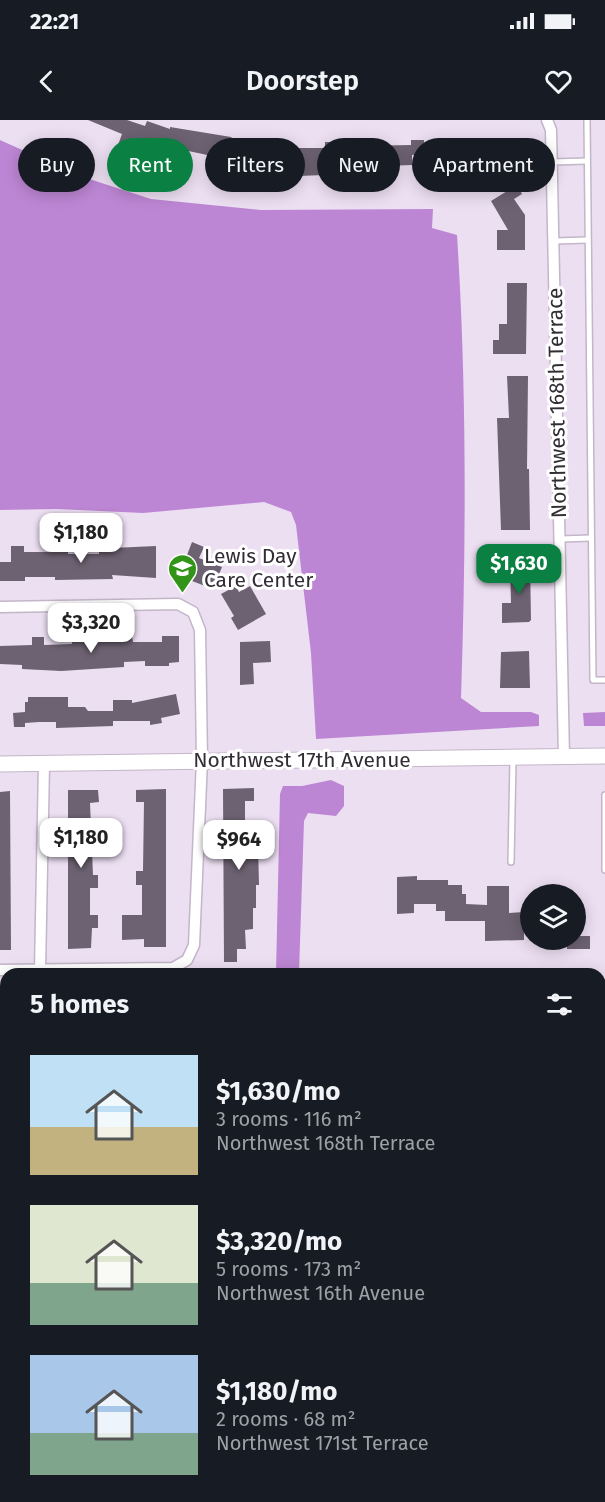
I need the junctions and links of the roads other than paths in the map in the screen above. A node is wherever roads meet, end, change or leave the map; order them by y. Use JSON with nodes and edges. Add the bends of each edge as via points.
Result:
{"nodes":[{"id":1,"x":547,"y":120,"type":"edge"},
{"id":2,"x":587,"y":120,"type":"edge"},
{"id":3,"x":552,"y":138,"type":"edge"},
{"id":4,"x":587,"y":161,"type":"junction"},
{"id":5,"x":555,"y":162,"type":"edge"},
{"id":6,"x":553,"y":192,"type":"edge"},
{"id":7,"x":588,"y":240,"type":"junction"},
{"id":8,"x":554,"y":241,"type":"junction"},
{"id":9,"x":591,"y":538,"type":"junction"},
{"id":10,"x":560,"y":539,"type":"junction"},
{"id":11,"x":0,"y":607,"type":"edge"},
{"id":12,"x":605,"y":680,"type":"edge"},
{"id":13,"x":605,"y":756,"type":"edge"},
{"id":14,"x":513,"y":758,"type":"junction"},
{"id":15,"x":564,"y":758,"type":"junction"},
{"id":16,"x":202,"y":760,"type":"junction"},
{"id":17,"x":0,"y":764,"type":"edge"},
{"id":18,"x":44,"y":764,"type":"junction"},
{"id":19,"x":605,"y":795,"type":"edge"},
{"id":20,"x":511,"y":862,"type":"dead end"},
{"id":21,"x":605,"y":870,"type":"edge"},
{"id":22,"x":40,"y":968,"type":"edge"},
{"id":23,"x":173,"y":968,"type":"edge"}],
"edges":[{"from":1,"to":3,"type":"street","name":"Northwest 168th Terrace"},
{"from":2,"to":4,"type":"lane"},
{"from":4,"to":5,"type":"lane"},
{"from":4,"to":7,"type":"lane"},
{"from":6,"to":8,"type":"street","name":"Northwest 168th Terrace"},
{"from":7,"to":8,"type":"lane"},
{"from":7,"to":9,"type":"lane"},
{"from":8,"to":10,"type":"street","name":"Northwest 168th Terrace"},
{"from":9,"to":10,"type":"lane"},
{"from":9,"to":12,"type":"lane","via":[[593,680]]},
{"from":10,"to":15,"type":"street","name":"Northwest 168th Terrace"},
{"from":11,"to":16,"type":"street","via":[[178,604],[193,612],[200,630]]},
{"from":13,"to":15,"type":"street","name":"Northwest 17th Avenue"},
{"from":14,"to":15,"type":"street","name":"Northwest 17th Avenue"},
{"from":14,"to":16,"type":"street","name":"Northwest 17th Avenue"},
{"from":14,"to":20,"type":"lane"},
{"from":16,"to":18,"type":"street","name":"Northwest 17th Avenue"},
{"from":16,"to":23,"type":"street","via":[[194,945],[187,960]]},
{"from":17,"to":18,"type":"street","name":"Northwest 17th Avenue"},
{"from":18,"to":22,"type":"street"},
{"from":19,"to":21,"type":"lane"}]}
